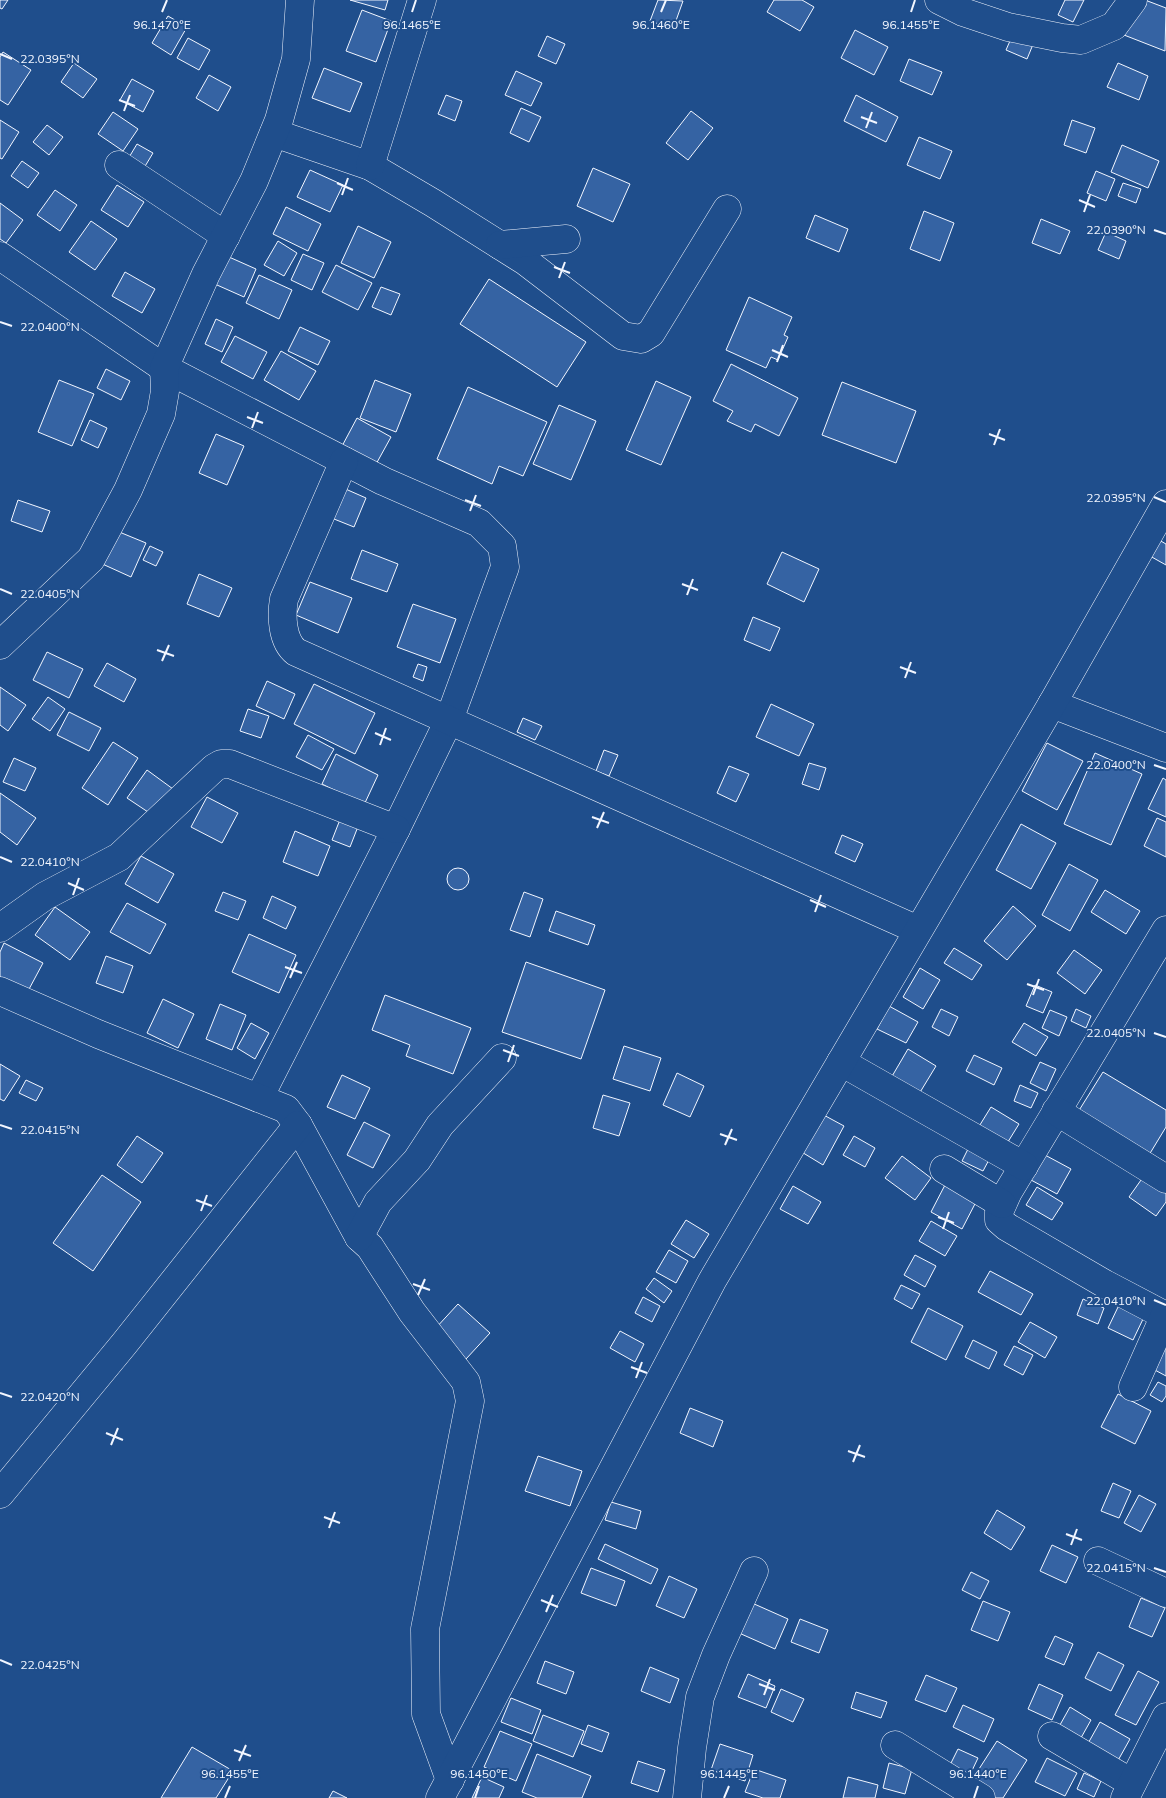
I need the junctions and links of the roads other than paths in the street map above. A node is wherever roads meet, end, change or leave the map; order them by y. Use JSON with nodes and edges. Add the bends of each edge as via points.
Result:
{"nodes":[{"id":1,"x":300,"y":0,"type":"edge"},
{"id":2,"x":422,"y":0,"type":"edge"},
{"id":3,"x":939,"y":0,"type":"edge"},
{"id":4,"x":1133,"y":0,"type":"edge"},
{"id":5,"x":274,"y":133,"type":"junction"},
{"id":6,"x":119,"y":165,"type":"dead end"},
{"id":7,"x":370,"y":166,"type":"junction"},
{"id":8,"x":727,"y":209,"type":"dead end"},
{"id":9,"x":226,"y":236,"type":"junction"},
{"id":10,"x":566,"y":239,"type":"dead end"},
{"id":11,"x":500,"y":245,"type":"junction"},
{"id":12,"x":0,"y":256,"type":"edge"},
{"id":13,"x":164,"y":368,"type":"junction"},
{"id":14,"x":344,"y":461,"type":"junction"},
{"id":15,"x":1166,"y":504,"type":"edge"},
{"id":16,"x":0,"y":645,"type":"edge"},
{"id":17,"x":1052,"y":704,"type":"junction"},
{"id":18,"x":449,"y":720,"type":"junction"},
{"id":19,"x":1166,"y":748,"type":"edge"},
{"id":20,"x":396,"y":830,"type":"junction"},
{"id":21,"x":0,"y":928,"type":"edge"},
{"id":22,"x":918,"y":930,"type":"junction"},
{"id":23,"x":1166,"y":930,"type":"edge"},
{"id":24,"x":0,"y":991,"type":"edge"},
{"id":25,"x":502,"y":1058,"type":"dead end"},
{"id":26,"x":841,"y":1062,"type":"junction"},
{"id":27,"x":259,"y":1098,"type":"junction"},
{"id":28,"x":1056,"y":1110,"type":"junction"},
{"id":29,"x":298,"y":1125,"type":"junction"},
{"id":30,"x":1024,"y":1166,"type":"junction"},
{"id":31,"x":944,"y":1169,"type":"dead end"},
{"id":32,"x":1166,"y":1179,"type":"edge"},
{"id":33,"x":1002,"y":1204,"type":"junction"},
{"id":34,"x":359,"y":1237,"type":"junction"},
{"id":35,"x":1166,"y":1315,"type":"edge"},
{"id":36,"x":1133,"y":1387,"type":"dead end"},
{"id":37,"x":0,"y":1494,"type":"edge"},
{"id":38,"x":1098,"y":1561,"type":"dead end"},
{"id":39,"x":754,"y":1571,"type":"dead end"},
{"id":40,"x":1166,"y":1593,"type":"edge"},
{"id":41,"x":1166,"y":1717,"type":"edge"},
{"id":42,"x":1052,"y":1736,"type":"dead end"},
{"id":43,"x":895,"y":1745,"type":"dead end"},
{"id":44,"x":445,"y":1789,"type":"edge"},
{"id":45,"x":1129,"y":1791,"type":"edge"},
{"id":46,"x":687,"y":1798,"type":"edge"},
{"id":47,"x":981,"y":1798,"type":"edge"}],
"edges":[{"from":1,"to":5,"type":"street","via":[[296,60]]},
{"from":2,"to":7,"type":"street"},
{"from":3,"to":4,"type":"street","via":[[963,12],[1008,26],[1081,40],[1114,26]]},
{"from":5,"to":7,"type":"street"},
{"from":5,"to":9,"type":"street"},
{"from":6,"to":9,"type":"street"},
{"from":7,"to":11,"type":"street"},
{"from":8,"to":11,"type":"street","via":[[651,333],[641,339],[623,336]]},
{"from":9,"to":13,"type":"street"},
{"from":10,"to":11,"type":"street"},
{"from":12,"to":13,"type":"street"},
{"from":13,"to":14,"type":"street"},
{"from":13,"to":16,"type":"street","via":[[161,414],[128,490],[91,559]]},
{"from":14,"to":18,"type":"street","via":[[479,523],[502,546],[505,567]]},
{"from":14,"to":18,"type":"street","via":[[284,600],[283,619],[290,647]]},
{"from":15,"to":17,"type":"street"},
{"from":17,"to":19,"type":"street"},
{"from":17,"to":22,"type":"street"},
{"from":18,"to":20,"type":"street"},
{"from":18,"to":22,"type":"street"},
{"from":20,"to":21,"type":"street","via":[[230,764],[221,764],[190,788],[119,857],[45,896]]},
{"from":20,"to":27,"type":"street"},
{"from":22,"to":26,"type":"street"},
{"from":23,"to":28,"type":"street"},
{"from":24,"to":27,"type":"street"},
{"from":25,"to":34,"type":"street","via":[[440,1125],[417,1160],[378,1202]]},
{"from":26,"to":30,"type":"street"},
{"from":26,"to":44,"type":"street","via":[[712,1281]]},
{"from":27,"to":29,"type":"street","via":[[286,1109]]},
{"from":28,"to":30,"type":"street"},
{"from":28,"to":32,"type":"street"},
{"from":29,"to":34,"type":"street"},
{"from":29,"to":37,"type":"street"},
{"from":30,"to":33,"type":"street"},
{"from":31,"to":33,"type":"street"},
{"from":33,"to":35,"type":"street","via":[[999,1220],[1007,1227]]},
{"from":34,"to":44,"type":"street","via":[[466,1382],[470,1401],[425,1630],[426,1714]]},
{"from":35,"to":36,"type":"street"},
{"from":38,"to":40,"type":"street"},
{"from":39,"to":46,"type":"street","via":[[700,1697]]},
{"from":41,"to":45,"type":"street"},
{"from":42,"to":45,"type":"street"},
{"from":43,"to":47,"type":"street"}]}
